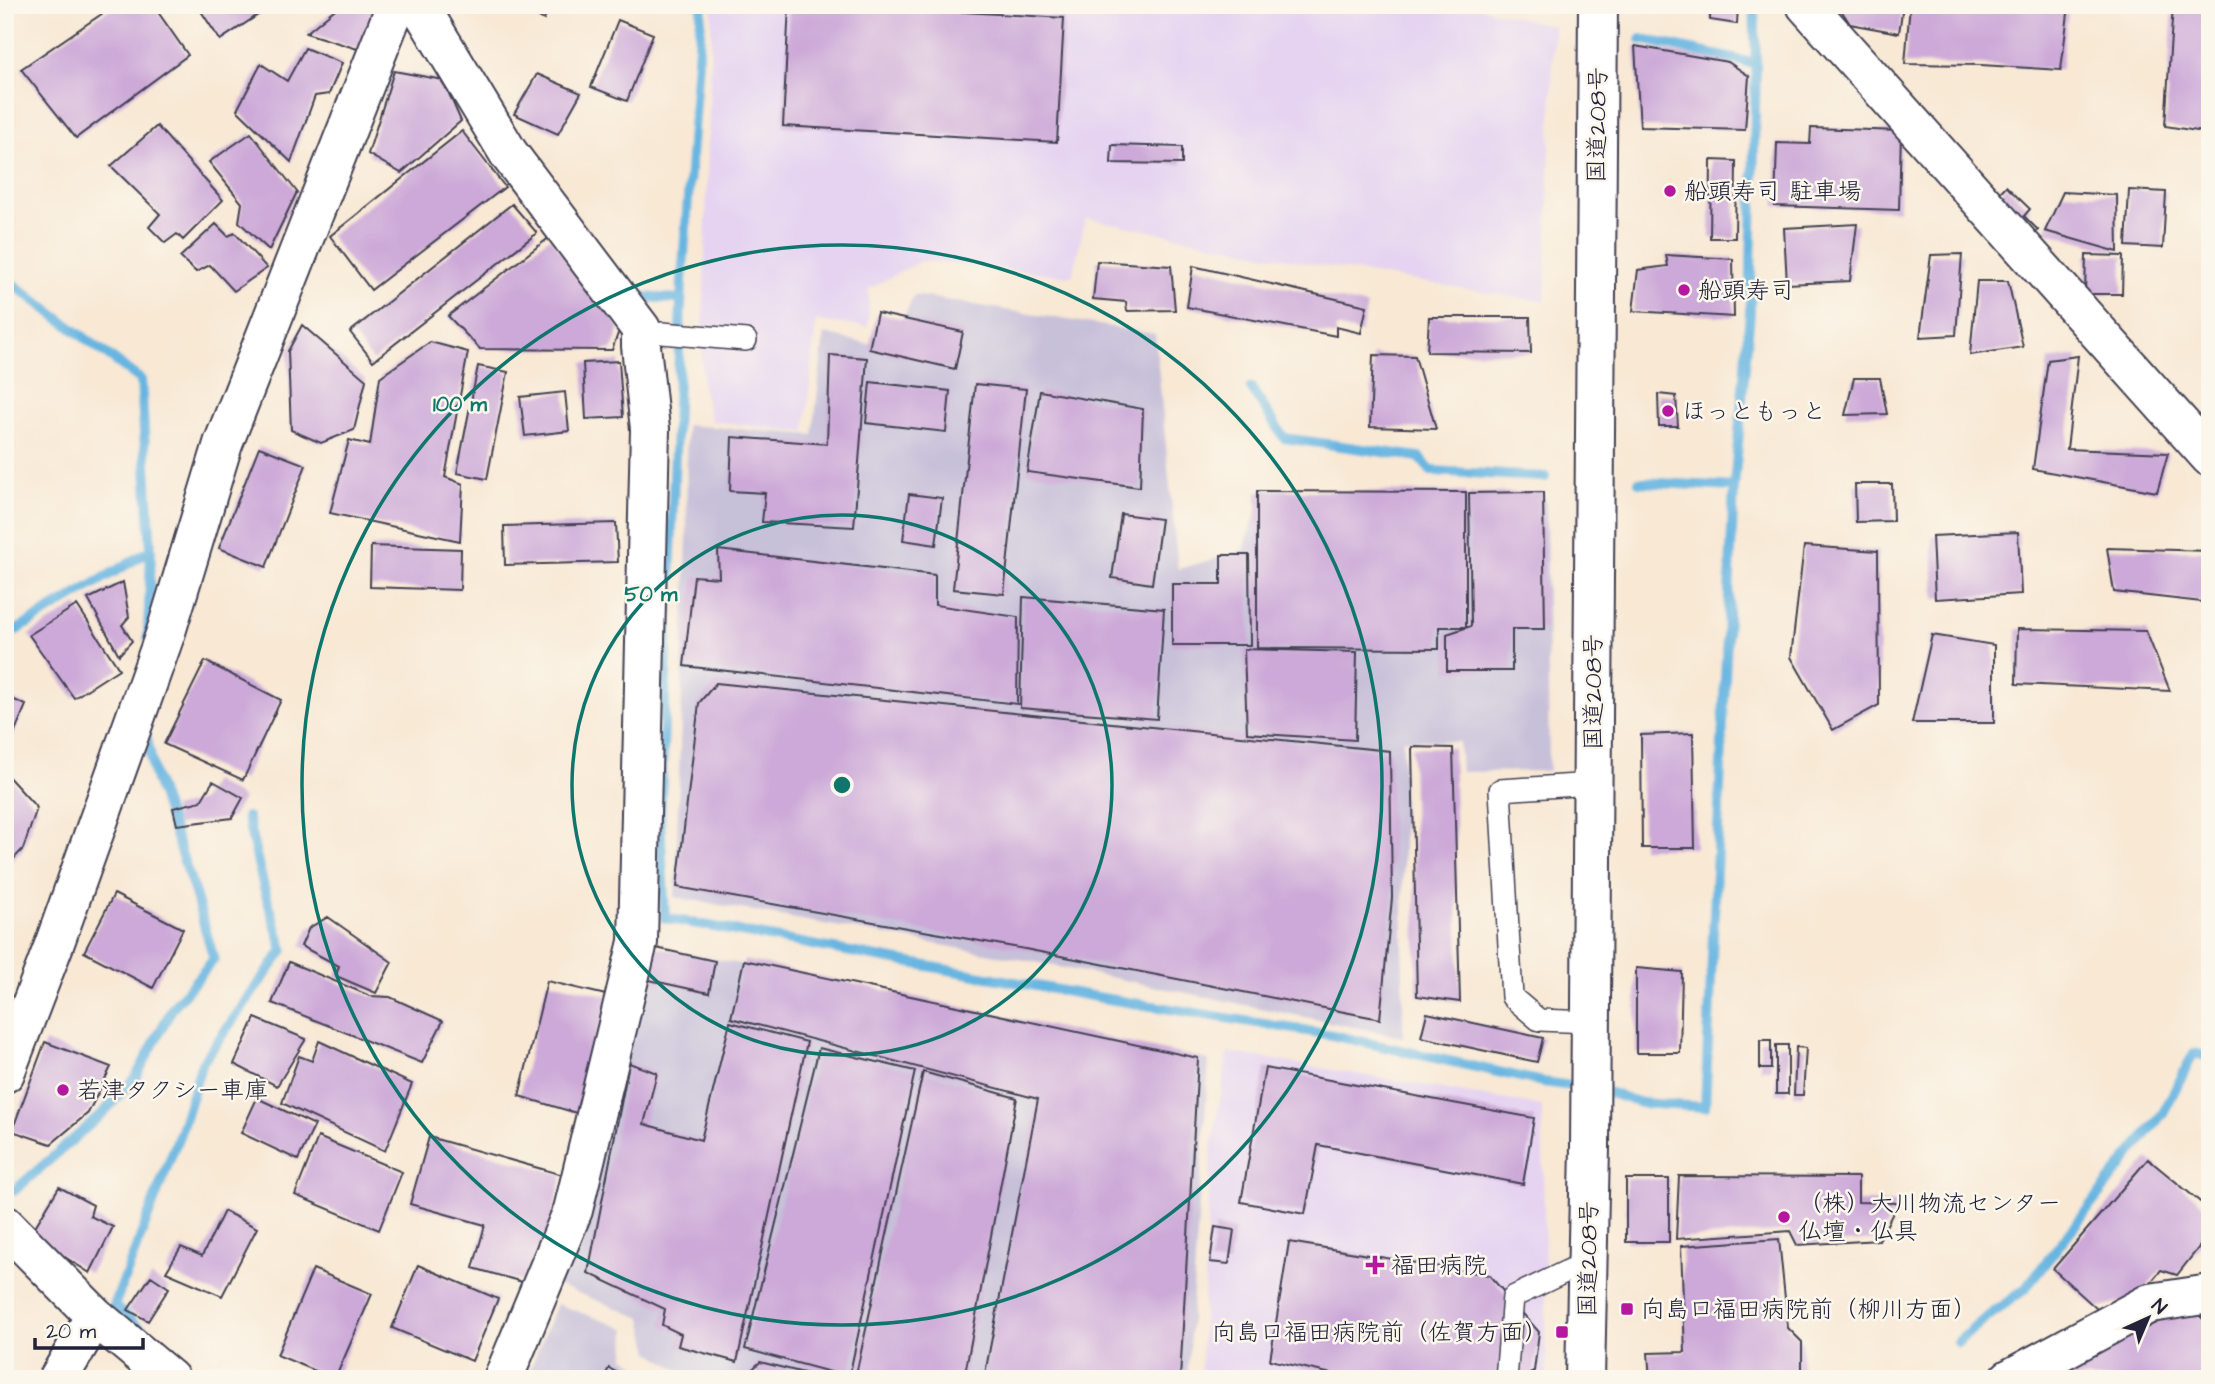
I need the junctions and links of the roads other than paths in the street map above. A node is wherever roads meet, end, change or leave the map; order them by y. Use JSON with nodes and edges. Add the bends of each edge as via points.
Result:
{"nodes":[{"id":1,"x":396,"y":5,"type":"edge"},
{"id":2,"x":419,"y":5,"type":"edge"},
{"id":3,"x":1598,"y":5,"type":"edge"},
{"id":4,"x":1806,"y":5,"type":"edge"},
{"id":5,"x":662,"y":333,"type":"dead end"},
{"id":6,"x":747,"y":340,"type":"dead end"},
{"id":7,"x":2210,"y":457,"type":"edge"},
{"id":8,"x":1592,"y":784,"type":"junction"},
{"id":9,"x":1591,"y":1022,"type":"junction"},
{"id":10,"x":5,"y":1073,"type":"edge"},
{"id":11,"x":5,"y":1225,"type":"edge"},
{"id":12,"x":1588,"y":1261,"type":"junction"},
{"id":13,"x":2210,"y":1294,"type":"edge"},
{"id":14,"x":95,"y":1316,"type":"junction"},
{"id":15,"x":58,"y":1379,"type":"edge"},
{"id":16,"x":170,"y":1379,"type":"edge"},
{"id":17,"x":503,"y":1379,"type":"edge"},
{"id":18,"x":1506,"y":1379,"type":"edge"},
{"id":19,"x":1585,"y":1379,"type":"edge"},
{"id":20,"x":2009,"y":1379,"type":"edge"}],
"edges":[{"from":1,"to":10,"type":"main road","via":[[223,444],[166,632]]},
{"from":2,"to":17,"type":"main road","via":[[509,154],[641,329],[650,429],[638,942],[573,1210]]},
{"from":3,"to":8,"type":"main road","name":"国道208号"},
{"from":4,"to":7,"type":"main road"},
{"from":5,"to":6,"type":"lane"},
{"from":8,"to":9,"type":"main road","name":"国道208号"},
{"from":8,"to":9,"type":"lane","via":[[1500,790],[1512,997],[1539,1020]]},
{"from":9,"to":12,"type":"main road","name":"国道208号"},
{"from":11,"to":14,"type":"main road"},
{"from":12,"to":18,"type":"lane","via":[[1513,1297]]},
{"from":12,"to":19,"type":"main road","name":"国道208号"},
{"from":13,"to":20,"type":"main road","via":[[2150,1303]]},
{"from":14,"to":15,"type":"main road"},
{"from":14,"to":16,"type":"main road"}]}
